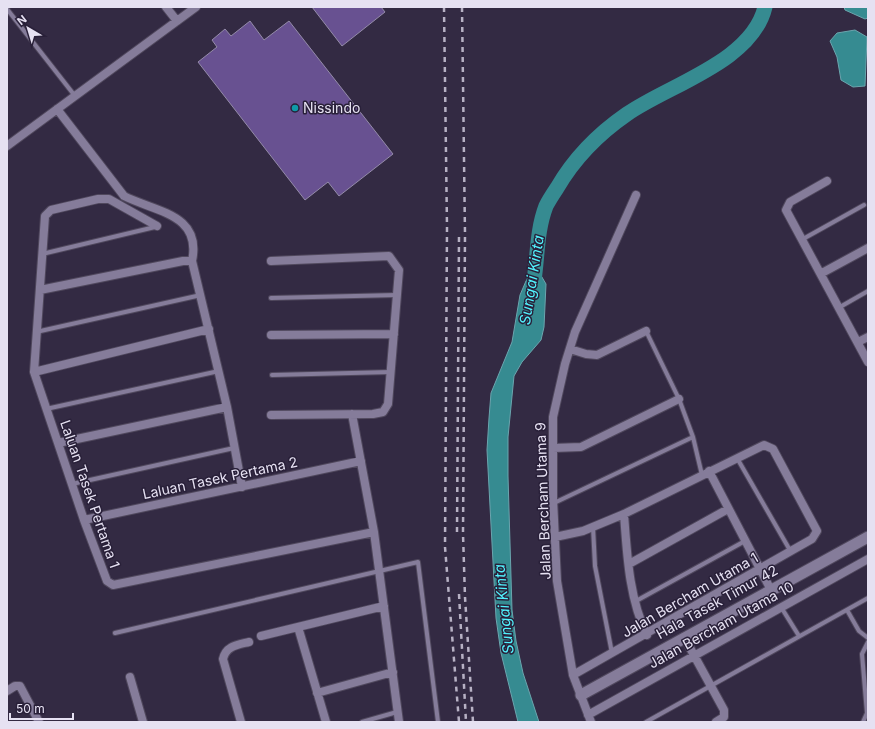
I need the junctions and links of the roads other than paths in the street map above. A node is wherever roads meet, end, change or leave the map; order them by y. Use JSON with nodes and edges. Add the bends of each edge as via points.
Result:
{"nodes":[{"id":1,"x":166,"y":7,"type":"edge"},
{"id":2,"x":196,"y":7,"type":"edge"},
{"id":3,"x":7,"y":9,"type":"edge"},
{"id":4,"x":177,"y":21,"type":"junction"},
{"id":5,"x":76,"y":96,"type":"junction"},
{"id":6,"x":57,"y":109,"type":"junction"},
{"id":7,"x":7,"y":146,"type":"edge"},
{"id":8,"x":828,"y":181,"type":"dead end"},
{"id":9,"x":636,"y":195,"type":"dead end"},
{"id":10,"x":864,"y":205,"type":"dead end"},
{"id":11,"x":157,"y":226,"type":"joint"},
{"id":12,"x":803,"y":239,"type":"junction"},
{"id":13,"x":868,"y":248,"type":"edge"},
{"id":14,"x":42,"y":254,"type":"junction"},
{"id":15,"x":270,"y":261,"type":"dead end"},
{"id":16,"x":192,"y":262,"type":"junction"},
{"id":17,"x":822,"y":273,"type":"junction"},
{"id":18,"x":40,"y":290,"type":"junction"},
{"id":19,"x":868,"y":291,"type":"edge"},
{"id":20,"x":201,"y":295,"type":"junction"},
{"id":21,"x":397,"y":295,"type":"junction"},
{"id":22,"x":271,"y":298,"type":"dead end"},
{"id":23,"x":840,"y":307,"type":"junction"},
{"id":24,"x":209,"y":329,"type":"junction"},
{"id":25,"x":646,"y":331,"type":"joint"},
{"id":26,"x":36,"y":332,"type":"junction"},
{"id":27,"x":394,"y":334,"type":"junction"},
{"id":28,"x":271,"y":335,"type":"dead end"},
{"id":29,"x":868,"y":337,"type":"edge"},
{"id":30,"x":858,"y":342,"type":"junction"},
{"id":31,"x":570,"y":349,"type":"junction"},
{"id":32,"x":868,"y":362,"type":"edge"},
{"id":33,"x":219,"y":371,"type":"junction"},
{"id":34,"x":34,"y":372,"type":"junction"},
{"id":35,"x":391,"y":372,"type":"junction"},
{"id":36,"x":272,"y":374,"type":"dead end"},
{"id":37,"x":679,"y":399,"type":"junction"},
{"id":38,"x":227,"y":407,"type":"junction"},
{"id":39,"x":46,"y":409,"type":"junction"},
{"id":40,"x":352,"y":414,"type":"junction"},
{"id":41,"x":271,"y":415,"type":"dead end"},
{"id":42,"x":693,"y":437,"type":"junction"},
{"id":43,"x":58,"y":443,"type":"junction"},
{"id":44,"x":234,"y":448,"type":"junction"},
{"id":45,"x":553,"y":448,"type":"junction"},
{"id":46,"x":737,"y":457,"type":"junction"},
{"id":47,"x":361,"y":461,"type":"junction"},
{"id":48,"x":705,"y":473,"type":"junction"},
{"id":49,"x":71,"y":484,"type":"junction"},
{"id":50,"x":242,"y":487,"type":"junction"},
{"id":51,"x":554,"y":503,"type":"junction"},
{"id":52,"x":728,"y":509,"type":"junction"},
{"id":53,"x":624,"y":514,"type":"junction"},
{"id":54,"x":84,"y":520,"type":"junction"},
{"id":55,"x":593,"y":527,"type":"junction"},
{"id":56,"x":374,"y":532,"type":"junction"},
{"id":57,"x":868,"y":536,"type":"edge"},
{"id":58,"x":555,"y":537,"type":"junction"},
{"id":59,"x":745,"y":541,"type":"junction"},
{"id":60,"x":791,"y":552,"type":"junction"},
{"id":61,"x":868,"y":559,"type":"edge"},
{"id":62,"x":629,"y":564,"type":"junction"},
{"id":63,"x":379,"y":570,"type":"junction"},
{"id":64,"x":760,"y":570,"type":"junction"},
{"id":65,"x":771,"y":590,"type":"junction"},
{"id":66,"x":868,"y":598,"type":"edge"},
{"id":67,"x":636,"y":601,"type":"junction"},
{"id":68,"x":384,"y":606,"type":"junction"},
{"id":69,"x":781,"y":606,"type":"junction"},
{"id":70,"x":847,"y":610,"type":"junction"},
{"id":71,"x":298,"y":627,"type":"junction"},
{"id":72,"x":115,"y":633,"type":"dead end"},
{"id":73,"x":647,"y":635,"type":"junction"},
{"id":74,"x":260,"y":636,"type":"dead end"},
{"id":75,"x":799,"y":636,"type":"junction"},
{"id":76,"x":684,"y":637,"type":"junction"},
{"id":77,"x":868,"y":638,"type":"edge"},
{"id":78,"x":249,"y":642,"type":"dead end"},
{"id":79,"x":868,"y":642,"type":"edge"},
{"id":80,"x":612,"y":654,"type":"junction"},
{"id":81,"x":694,"y":655,"type":"junction"},
{"id":82,"x":393,"y":672,"type":"junction"},
{"id":83,"x":573,"y":675,"type":"junction"},
{"id":84,"x":130,"y":677,"type":"dead end"},
{"id":85,"x":710,"y":686,"type":"junction"},
{"id":86,"x":7,"y":691,"type":"edge"},
{"id":87,"x":317,"y":693,"type":"junction"},
{"id":88,"x":580,"y":695,"type":"junction"},
{"id":89,"x":398,"y":712,"type":"junction"},
{"id":90,"x":589,"y":718,"type":"edge"},
{"id":91,"x":39,"y":722,"type":"edge"},
{"id":92,"x":143,"y":722,"type":"edge"},
{"id":93,"x":241,"y":722,"type":"edge"},
{"id":94,"x":326,"y":722,"type":"edge"},
{"id":95,"x":362,"y":722,"type":"edge"},
{"id":96,"x":399,"y":722,"type":"edge"},
{"id":97,"x":438,"y":722,"type":"edge"},
{"id":98,"x":646,"y":722,"type":"edge"},
{"id":99,"x":716,"y":722,"type":"edge"},
{"id":100,"x":863,"y":722,"type":"edge"}],
"edges":[{"from":1,"to":4,"type":"street"},
{"from":2,"to":4,"type":"street"},
{"from":3,"to":5,"type":"lane"},
{"from":4,"to":5,"type":"street"},
{"from":5,"to":6,"type":"street"},
{"from":6,"to":7,"type":"street"},
{"from":6,"to":16,"type":"street","via":[[124,196],[187,226],[194,242]]},
{"from":8,"to":12,"type":"street","via":[[790,202],[786,207]]},
{"from":9,"to":31,"type":"street","name":"Jalan Bercham Utama 9","via":[[575,332]]},
{"from":10,"to":12,"type":"lane"},
{"from":11,"to":14,"type":"lane"},
{"from":11,"to":14,"type":"street","name":"Laluan Tasek Pertama 1","via":[[109,199],[98,198],[51,210],[45,216]]},
{"from":12,"to":17,"type":"street"},
{"from":13,"to":17,"type":"street"},
{"from":14,"to":18,"type":"street","name":"Laluan Tasek Pertama 1"},
{"from":15,"to":21,"type":"street","via":[[389,256],[399,270]]},
{"from":16,"to":18,"type":"street","via":[[183,261]]},
{"from":16,"to":20,"type":"street"},
{"from":17,"to":23,"type":"street"},
{"from":18,"to":26,"type":"street","name":"Laluan Tasek Pertama 1"},
{"from":19,"to":23,"type":"lane"},
{"from":20,"to":24,"type":"street"},
{"from":20,"to":26,"type":"lane"},
{"from":21,"to":22,"type":"lane"},
{"from":21,"to":27,"type":"street"},
{"from":23,"to":30,"type":"street"},
{"from":24,"to":33,"type":"street"},
{"from":24,"to":34,"type":"street"},
{"from":25,"to":31,"type":"street","via":[[596,355]]},
{"from":25,"to":37,"type":"lane"},
{"from":26,"to":34,"type":"street","name":"Laluan Tasek Pertama 1"},
{"from":27,"to":28,"type":"street"},
{"from":27,"to":35,"type":"street"},
{"from":29,"to":30,"type":"street"},
{"from":30,"to":32,"type":"street"},
{"from":31,"to":45,"type":"street","name":"Jalan Bercham Utama 9","via":[[553,416]]},
{"from":33,"to":38,"type":"street"},
{"from":33,"to":39,"type":"lane"},
{"from":34,"to":39,"type":"street","name":"Laluan Tasek Pertama 1"},
{"from":35,"to":36,"type":"lane"},
{"from":35,"to":40,"type":"street","via":[[388,404],[383,412]]},
{"from":37,"to":42,"type":"lane"},
{"from":37,"to":45,"type":"street","via":[[581,447]]},
{"from":38,"to":43,"type":"street"},
{"from":38,"to":44,"type":"street"},
{"from":39,"to":43,"type":"street","name":"Laluan Tasek Pertama 1"},
{"from":40,"to":41,"type":"street"},
{"from":40,"to":47,"type":"street"},
{"from":42,"to":48,"type":"lane"},
{"from":42,"to":51,"type":"lane"},
{"from":43,"to":49,"type":"street","name":"Laluan Tasek Pertama 1"},
{"from":44,"to":49,"type":"lane"},
{"from":44,"to":50,"type":"street"},
{"from":45,"to":51,"type":"street","name":"Jalan Bercham Utama 9"},
{"from":46,"to":48,"type":"street"},
{"from":46,"to":60,"type":"lane"},
{"from":46,"to":60,"type":"street","name":"Jalan Bercham Utama 1","via":[[760,446],[767,445],[773,449],[816,528],[817,534],[812,540]]},
{"from":47,"to":50,"type":"street","name":"Laluan Tasek Pertama 2"},
{"from":47,"to":56,"type":"street"},
{"from":48,"to":52,"type":"street"},
{"from":48,"to":53,"type":"street"},
{"from":49,"to":54,"type":"street","name":"Laluan Tasek Pertama 1"},
{"from":50,"to":54,"type":"street","name":"Laluan Tasek Pertama 2"},
{"from":51,"to":58,"type":"street","name":"Jalan Bercham Utama 9"},
{"from":52,"to":59,"type":"street"},
{"from":52,"to":62,"type":"street"},
{"from":53,"to":55,"type":"street"},
{"from":53,"to":62,"type":"street"},
{"from":54,"to":56,"type":"street","name":"Laluan Tasek Pertama 1","via":[[107,581],[113,585]]},
{"from":55,"to":58,"type":"street"},
{"from":55,"to":80,"type":"lane","via":[[594,566]]},
{"from":56,"to":63,"type":"street"},
{"from":57,"to":65,"type":"street","name":"Hala Tasek Timur 42"},
{"from":58,"to":83,"type":"street","name":"Jalan Bercham Utama 9","via":[[557,581]]},
{"from":59,"to":64,"type":"street"},
{"from":59,"to":67,"type":"lane"},
{"from":60,"to":64,"type":"street","name":"Jalan Bercham Utama 1"},
{"from":61,"to":69,"type":"street","name":"Jalan Bercham Utama 10"},
{"from":62,"to":67,"type":"street"},
{"from":63,"to":68,"type":"street"},
{"from":63,"to":72,"type":"lane"},
{"from":63,"to":97,"type":"lane","via":[[419,563]]},
{"from":64,"to":65,"type":"street"},
{"from":64,"to":73,"type":"street","name":"Jalan Bercham Utama 1"},
{"from":65,"to":76,"type":"street","name":"Hala Tasek Timur 42"},
{"from":66,"to":70,"type":"lane"},
{"from":67,"to":73,"type":"street","via":[[639,619]]},
{"from":68,"to":71,"type":"street"},
{"from":68,"to":82,"type":"street"},
{"from":69,"to":75,"type":"lane"},
{"from":69,"to":81,"type":"street","name":"Jalan Bercham Utama 10"},
{"from":70,"to":75,"type":"lane"},
{"from":70,"to":77,"type":"lane","via":[[859,631]]},
{"from":71,"to":74,"type":"street"},
{"from":71,"to":87,"type":"street"},
{"from":73,"to":80,"type":"street","name":"Jalan Bercham Utama 1"},
{"from":75,"to":85,"type":"lane"},
{"from":76,"to":81,"type":"street"},
{"from":76,"to":88,"type":"street","name":"Hala Tasek Timur 42"},
{"from":78,"to":93,"type":"street","via":[[230,648],[225,652],[223,659]]},
{"from":79,"to":100,"type":"lane","via":[[862,654],[867,713]]},
{"from":80,"to":83,"type":"street","name":"Jalan Bercham Utama 1"},
{"from":81,"to":85,"type":"street"},
{"from":81,"to":90,"type":"street","name":"Jalan Bercham Utama 10"},
{"from":82,"to":87,"type":"street"},
{"from":82,"to":89,"type":"street"},
{"from":83,"to":88,"type":"street","name":"Jalan Bercham Utama 9"},
{"from":84,"to":92,"type":"street"},
{"from":85,"to":98,"type":"lane"},
{"from":85,"to":99,"type":"street","via":[[725,712],[724,717]]},
{"from":86,"to":91,"type":"street","via":[[18,685]]},
{"from":87,"to":94,"type":"street"},
{"from":88,"to":90,"type":"street","name":"Jalan Bercham Utama 9"},
{"from":89,"to":95,"type":"lane"},
{"from":89,"to":96,"type":"street"}]}
